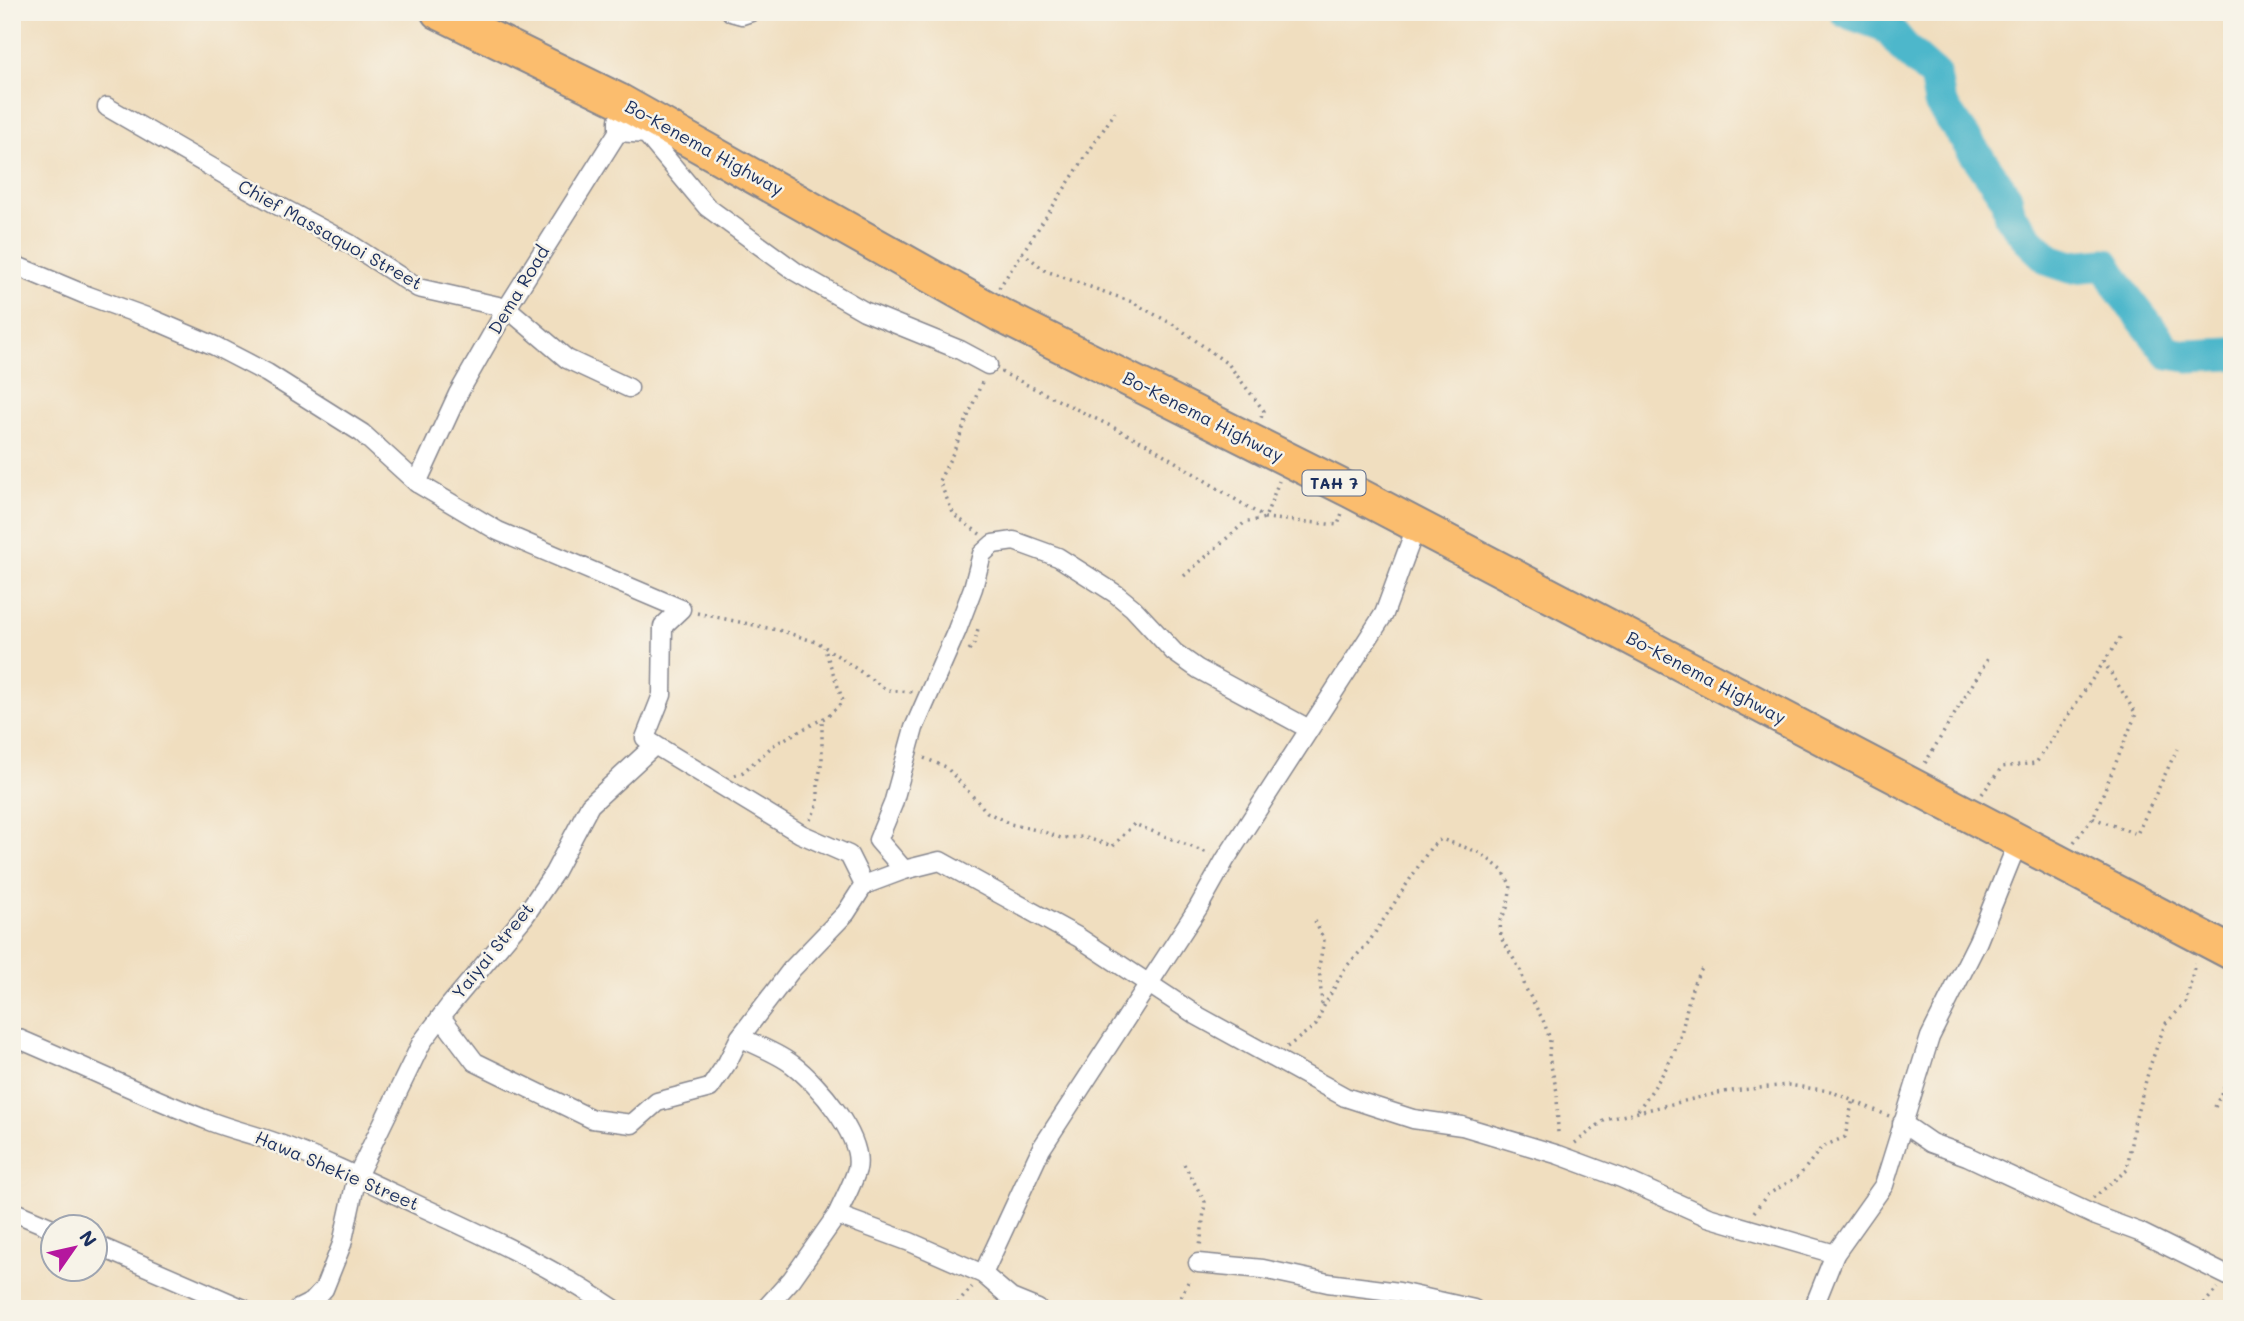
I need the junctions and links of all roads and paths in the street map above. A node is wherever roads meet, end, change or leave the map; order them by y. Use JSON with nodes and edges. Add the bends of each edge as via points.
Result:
{"nodes":[{"id":1,"x":438,"y":12,"type":"edge"},
{"id":2,"x":730,"y":12,"type":"edge"},
{"id":3,"x":751,"y":12,"type":"edge"},
{"id":4,"x":107,"y":107,"type":"dead end"},
{"id":5,"x":1115,"y":112,"type":"dead end"},
{"id":6,"x":618,"y":116,"type":"junction"},
{"id":7,"x":1022,"y":252,"type":"junction"},
{"id":8,"x":12,"y":264,"type":"edge"},
{"id":9,"x":986,"y":307,"type":"junction"},
{"id":10,"x":507,"y":308,"type":"junction"},
{"id":11,"x":988,"y":365,"type":"junction"},
{"id":12,"x":629,"y":387,"type":"dead end"},
{"id":13,"x":1249,"y":440,"type":"junction"},
{"id":14,"x":1287,"y":459,"type":"junction"},
{"id":15,"x":417,"y":483,"type":"junction"},
{"id":16,"x":1351,"y":491,"type":"junction"},
{"id":17,"x":1265,"y":519,"type":"junction"},
{"id":18,"x":1416,"y":527,"type":"junction"},
{"id":19,"x":993,"y":544,"type":"junction"},
{"id":20,"x":1184,"y":576,"type":"dead end"},
{"id":21,"x":681,"y":609,"type":"junction"},
{"id":22,"x":2122,"y":635,"type":"dead end"},
{"id":23,"x":824,"y":646,"type":"junction"},
{"id":24,"x":1989,"y":657,"type":"dead end"},
{"id":25,"x":2104,"y":662,"type":"junction"},
{"id":26,"x":929,"y":693,"type":"junction"},
{"id":27,"x":822,"y":719,"type":"junction"},
{"id":28,"x":1309,"y":729,"type":"junction"},
{"id":29,"x":655,"y":745,"type":"junction"},
{"id":30,"x":2177,"y":749,"type":"dead end"},
{"id":31,"x":908,"y":750,"type":"junction"},
{"id":32,"x":717,"y":783,"type":"junction"},
{"id":33,"x":1911,"y":786,"type":"junction"},
{"id":34,"x":1966,"y":815,"type":"junction"},
{"id":35,"x":802,"y":834,"type":"junction"},
{"id":36,"x":878,"y":840,"type":"junction"},
{"id":37,"x":2018,"y":842,"type":"junction"},
{"id":38,"x":849,"y":855,"type":"junction"},
{"id":39,"x":1225,"y":860,"type":"junction"},
{"id":40,"x":904,"y":870,"type":"junction"},
{"id":41,"x":864,"y":885,"type":"junction"},
{"id":42,"x":1315,"y":921,"type":"dead end"},
{"id":43,"x":2201,"y":937,"type":"junction"},
{"id":44,"x":2232,"y":953,"type":"edge"},
{"id":45,"x":1702,"y":969,"type":"dead end"},
{"id":46,"x":1149,"y":982,"type":"junction"},
{"id":47,"x":1323,"y":1008,"type":"junction"},
{"id":48,"x":441,"y":1017,"type":"junction"},
{"id":49,"x":12,"y":1036,"type":"edge"},
{"id":50,"x":740,"y":1037,"type":"junction"},
{"id":51,"x":1275,"y":1057,"type":"junction"},
{"id":52,"x":2232,"y":1070,"type":"edge"},
{"id":53,"x":1853,"y":1099,"type":"junction"},
{"id":54,"x":2215,"y":1107,"type":"dead end"},
{"id":55,"x":1637,"y":1112,"type":"junction"},
{"id":56,"x":1902,"y":1122,"type":"junction"},
{"id":57,"x":1559,"y":1155,"type":"junction"},
{"id":58,"x":1184,"y":1164,"type":"dead end"},
{"id":59,"x":356,"y":1176,"type":"junction"},
{"id":60,"x":2080,"y":1209,"type":"junction"},
{"id":61,"x":12,"y":1211,"type":"edge"},
{"id":62,"x":837,"y":1215,"type":"junction"},
{"id":63,"x":38,"y":1222,"type":"edge"},
{"id":64,"x":1742,"y":1227,"type":"junction"},
{"id":65,"x":108,"y":1250,"type":"edge"},
{"id":66,"x":1836,"y":1254,"type":"junction"},
{"id":67,"x":1198,"y":1263,"type":"junction"},
{"id":68,"x":983,"y":1274,"type":"junction"},
{"id":69,"x":2230,"y":1277,"type":"edge"},
{"id":70,"x":244,"y":1309,"type":"edge"},
{"id":71,"x":298,"y":1309,"type":"edge"},
{"id":72,"x":614,"y":1309,"type":"edge"},
{"id":73,"x":765,"y":1309,"type":"edge"},
{"id":74,"x":953,"y":1309,"type":"edge"},
{"id":75,"x":1038,"y":1309,"type":"edge"},
{"id":76,"x":1175,"y":1309,"type":"edge"},
{"id":77,"x":1474,"y":1309,"type":"edge"},
{"id":78,"x":1813,"y":1309,"type":"edge"},
{"id":79,"x":2199,"y":1309,"type":"edge"}],
"edges":[{"from":1,"to":6,"type":"highway","name":"Bo-Kenema Highway","number":"TAH 7"},
{"from":2,"to":3,"type":"street"},
{"from":4,"to":10,"type":"street","name":"Chief Massaquoi Street","via":[[350,244],[418,288]]},
{"from":5,"to":7,"type":"path"},
{"from":6,"to":9,"type":"highway","name":"Bo-Kenema Highway","number":"TAH 7"},
{"from":6,"to":10,"type":"street","name":"Dema Road"},
{"from":6,"to":11,"type":"street","via":[[646,134],[707,206],[796,272],[864,310]]},
{"from":7,"to":9,"type":"path"},
{"from":7,"to":13,"type":"path","via":[[1046,271],[1132,302],[1229,365],[1264,411]]},
{"from":8,"to":15,"type":"street","via":[[152,319],[267,373],[362,433]]},
{"from":9,"to":13,"type":"highway","name":"Bo-Kenema Highway","number":"TAH 7"},
{"from":10,"to":12,"type":"street","name":"Chief Massaquoi Street","via":[[567,359]]},
{"from":10,"to":15,"type":"street","name":"Dema Road","via":[[458,394]]},
{"from":11,"to":17,"type":"path","via":[[1146,444]]},
{"from":11,"to":19,"type":"path","via":[[939,481],[954,515]]},
{"from":13,"to":14,"type":"highway","name":"Bo-Kenema Highway","number":"TAH 7"},
{"from":14,"to":16,"type":"highway","name":"Bo-Kenema Highway","number":"TAH 7"},
{"from":14,"to":17,"type":"path"},
{"from":15,"to":21,"type":"street","via":[[498,531]]},
{"from":16,"to":17,"type":"path","via":[[1338,525]]},
{"from":16,"to":18,"type":"highway","name":"Bo-Kenema Highway","number":"TAH 7"},
{"from":17,"to":20,"type":"path","via":[[1244,523]]},
{"from":18,"to":28,"type":"street","via":[[1384,614]]},
{"from":18,"to":33,"type":"highway","name":"Bo-Kenema Highway","number":"TAH 7"},
{"from":19,"to":26,"type":"street","via":[[982,554],[973,588]]},
{"from":19,"to":28,"type":"street","via":[[1014,541],[1058,556],[1116,594],[1174,652],[1198,669]]},
{"from":21,"to":23,"type":"path","via":[[782,631]]},
{"from":21,"to":29,"type":"street","via":[[663,626],[662,695],[645,738]]},
{"from":22,"to":25,"type":"path"},
{"from":23,"to":26,"type":"path","via":[[887,690]]},
{"from":23,"to":27,"type":"path","via":[[843,701]]},
{"from":24,"to":33,"type":"path"},
{"from":25,"to":30,"type":"path","via":[[2136,714],[2093,818],[2137,834]]},
{"from":25,"to":34,"type":"path","via":[[2036,763],[2002,767]]},
{"from":26,"to":31,"type":"street"},
{"from":27,"to":32,"type":"path","via":[[775,744],[743,772]]},
{"from":27,"to":35,"type":"path","via":[[818,804]]},
{"from":28,"to":39,"type":"street"},
{"from":29,"to":32,"type":"street"},
{"from":29,"to":48,"type":"street","name":"Yaiyai Street","via":[[590,805],[554,873],[524,917]]},
{"from":31,"to":36,"type":"street"},
{"from":31,"to":39,"type":"path","via":[[946,767],[987,812],[1010,824],[1060,838],[1083,836],[1113,846],[1135,824]]},
{"from":32,"to":35,"type":"street"},
{"from":33,"to":34,"type":"highway","name":"Bo-Kenema Highway","number":"TAH 7"},
{"from":34,"to":37,"type":"highway","name":"Bo-Kenema Highway","number":"TAH 7"},
{"from":35,"to":38,"type":"street"},
{"from":36,"to":38,"type":"street"},
{"from":36,"to":40,"type":"street"},
{"from":37,"to":43,"type":"highway","name":"Bo-Kenema Highway","number":"TAH 7"},
{"from":37,"to":56,"type":"street","via":[[1978,941],[1930,1037]]},
{"from":38,"to":41,"type":"street"},
{"from":39,"to":46,"type":"street"},
{"from":40,"to":41,"type":"street"},
{"from":40,"to":46,"type":"street","via":[[940,861]]},
{"from":41,"to":50,"type":"street","via":[[846,913],[792,970]]},
{"from":42,"to":47,"type":"path","via":[[1324,940],[1319,966]]},
{"from":43,"to":44,"type":"highway","name":"Bo-Kenema Highway","number":"TAH 7"},
{"from":43,"to":60,"type":"path","via":[[2186,1003],[2165,1024],[2150,1066],[2127,1170]]},
{"from":45,"to":55,"type":"path","via":[[1693,981],[1688,1012],[1667,1070]]},
{"from":46,"to":51,"type":"street","via":[[1196,1015]]},
{"from":46,"to":68,"type":"street","via":[[1041,1149]]},
{"from":47,"to":51,"type":"path","via":[[1315,1026]]},
{"from":47,"to":57,"type":"path","via":[[1345,968],[1369,942],[1431,847],[1441,838],[1481,853],[1503,871],[1511,886],[1500,921],[1502,938],[1550,1038]]},
{"from":48,"to":50,"type":"street","via":[[475,1062],[593,1119],[632,1124],[657,1102],[710,1088]]},
{"from":48,"to":59,"type":"street","name":"Yaiyai Street","via":[[422,1042]]},
{"from":49,"to":59,"type":"street","name":"Hawa Shekie Street","via":[[167,1104]]},
{"from":50,"to":62,"type":"street","via":[[792,1064],[843,1121],[857,1168]]},
{"from":51,"to":57,"type":"street","via":[[1345,1097]]},
{"from":52,"to":54,"type":"path"},
{"from":53,"to":55,"type":"path","via":[[1788,1085],[1723,1092]]},
{"from":53,"to":56,"type":"path"},
{"from":53,"to":64,"type":"path","via":[[1845,1137],[1822,1147],[1799,1175],[1767,1195]]},
{"from":55,"to":57,"type":"path","via":[[1605,1120]]},
{"from":56,"to":60,"type":"street","via":[[1931,1143]]},
{"from":56,"to":66,"type":"street","via":[[1884,1185]]},
{"from":57,"to":64,"type":"street","via":[[1707,1217]]},
{"from":58,"to":67,"type":"path","via":[[1205,1202]]},
{"from":59,"to":71,"type":"street","name":"Yaiyai Street","via":[[342,1244],[324,1289]]},
{"from":59,"to":72,"type":"street","name":"Hawa Shekie Street","via":[[542,1266]]},
{"from":60,"to":69,"type":"street"},
{"from":61,"to":63,"type":"street"},
{"from":62,"to":68,"type":"street"},
{"from":62,"to":73,"type":"street"},
{"from":64,"to":66,"type":"street"},
{"from":65,"to":70,"type":"street"},
{"from":66,"to":78,"type":"street"},
{"from":67,"to":76,"type":"path"},
{"from":67,"to":77,"type":"street","via":[[1263,1269]]},
{"from":68,"to":74,"type":"path"},
{"from":68,"to":75,"type":"street","via":[[1011,1298]]},
{"from":69,"to":79,"type":"path"}]}
